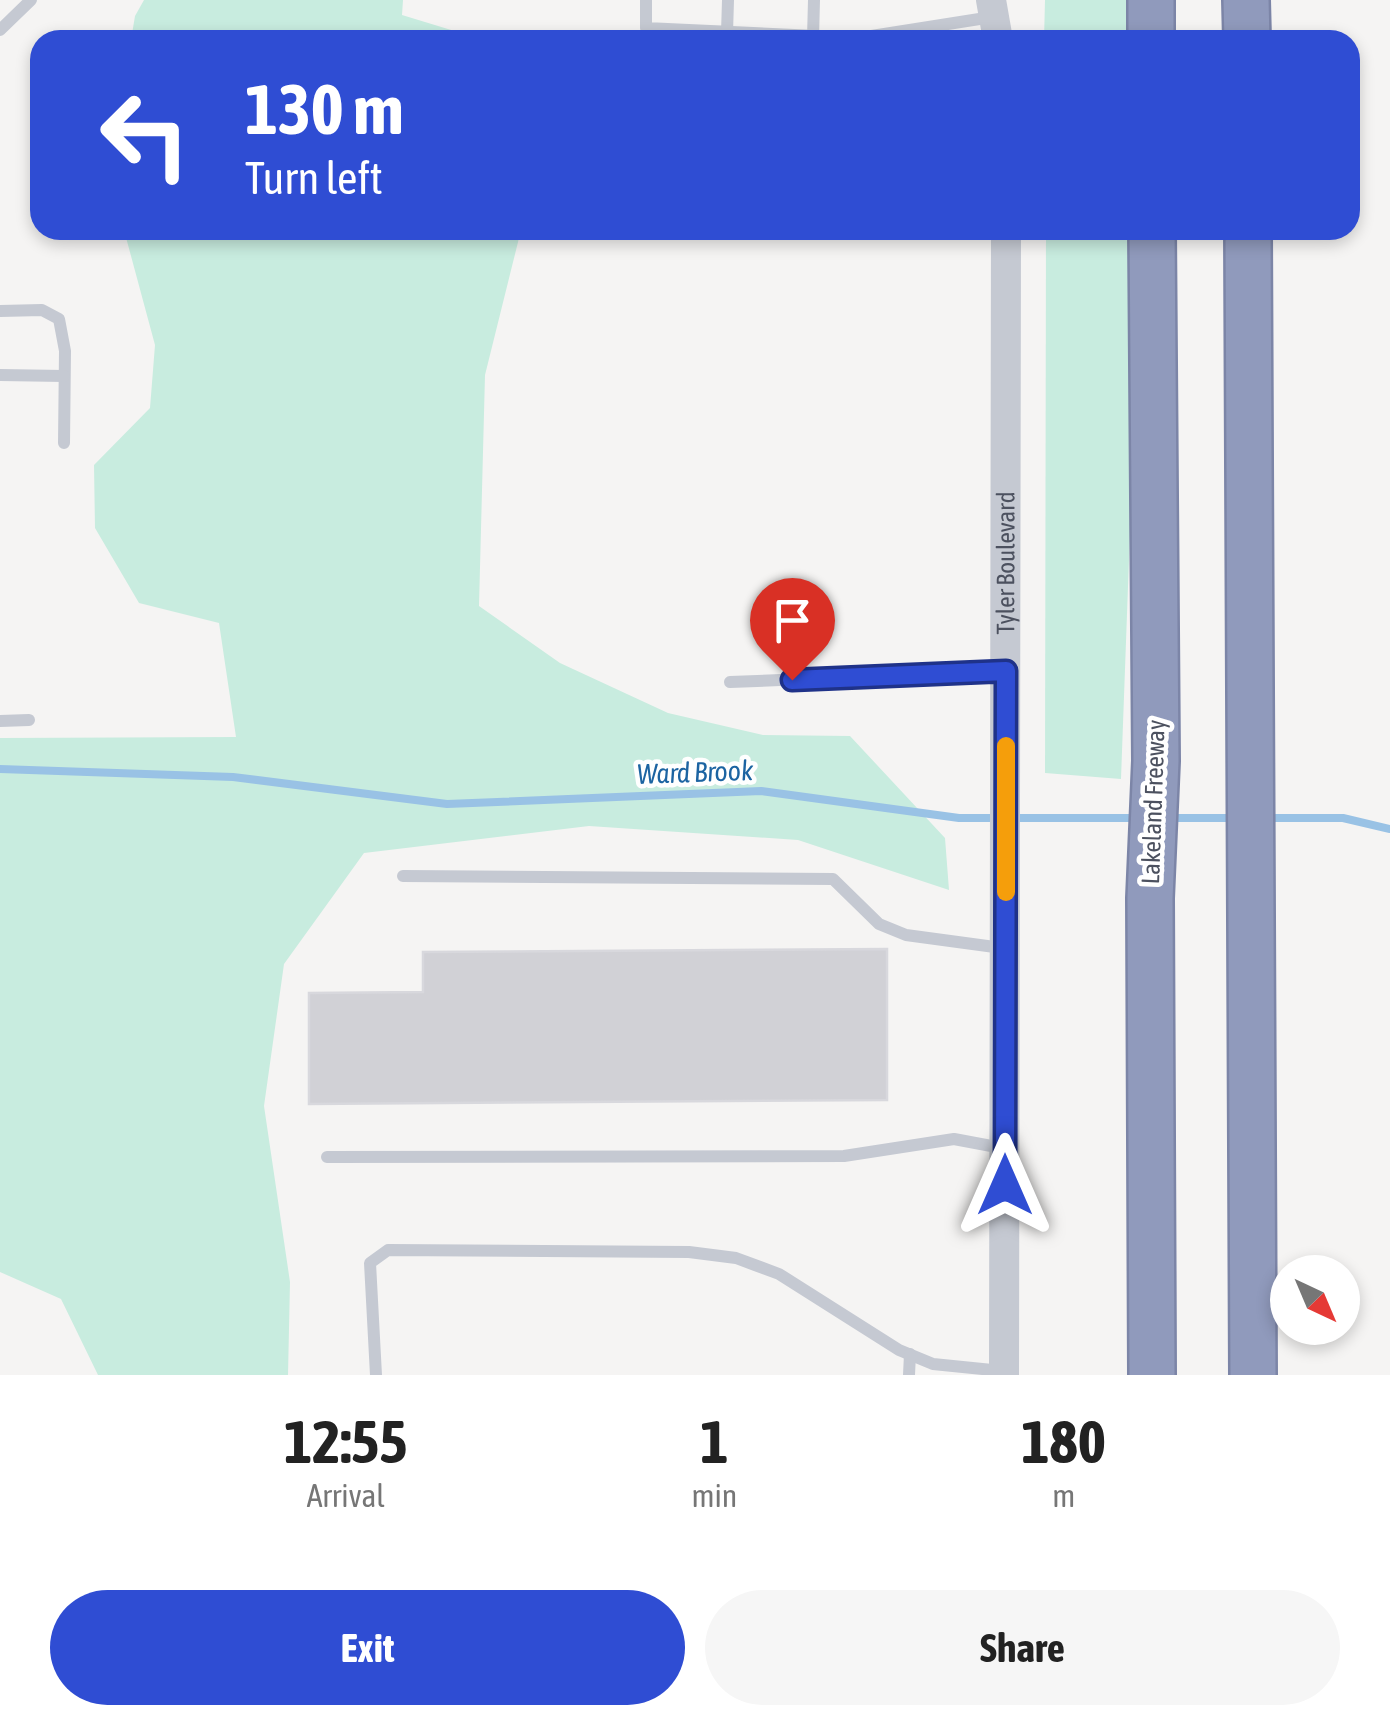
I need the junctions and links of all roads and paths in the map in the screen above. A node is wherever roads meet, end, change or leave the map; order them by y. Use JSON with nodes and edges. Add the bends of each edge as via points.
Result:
{"nodes":[{"id":1,"x":31,"y":0,"type":"edge"},
{"id":2,"x":646,"y":0,"type":"edge"},
{"id":3,"x":728,"y":0,"type":"edge"},
{"id":4,"x":814,"y":0,"type":"edge"},
{"id":5,"x":1151,"y":0,"type":"edge"},
{"id":6,"x":1246,"y":0,"type":"edge"},
{"id":7,"x":994,"y":19,"type":"edge"},
{"id":8,"x":0,"y":30,"type":"edge"},
{"id":9,"x":679,"y":30,"type":"edge"},
{"id":10,"x":728,"y":30,"type":"edge"},
{"id":11,"x":813,"y":30,"type":"edge"},
{"id":12,"x":916,"y":30,"type":"edge"},
{"id":13,"x":1151,"y":30,"type":"edge"},
{"id":14,"x":1246,"y":30,"type":"edge"},
{"id":15,"x":1006,"y":240,"type":"edge"},
{"id":16,"x":1152,"y":240,"type":"edge"},
{"id":17,"x":1248,"y":240,"type":"edge"},
{"id":18,"x":0,"y":311,"type":"edge"},
{"id":19,"x":0,"y":376,"type":"edge"},
{"id":20,"x":64,"y":376,"type":"junction"},
{"id":21,"x":64,"y":443,"type":"dead end"},
{"id":22,"x":1006,"y":671,"type":"junction"},
{"id":23,"x":730,"y":682,"type":"dead end"},
{"id":24,"x":29,"y":720,"type":"dead end"},
{"id":25,"x":0,"y":721,"type":"edge"},
{"id":26,"x":403,"y":876,"type":"dead end"},
{"id":27,"x":1005,"y":948,"type":"junction"},
{"id":28,"x":1005,"y":1148,"type":"junction"},
{"id":29,"x":327,"y":1157,"type":"dead end"},
{"id":30,"x":910,"y":1354,"type":"junction"},
{"id":31,"x":1004,"y":1373,"type":"edge"},
{"id":32,"x":376,"y":1375,"type":"edge"},
{"id":33,"x":908,"y":1375,"type":"edge"},
{"id":34,"x":1152,"y":1375,"type":"edge"},
{"id":35,"x":1253,"y":1375,"type":"edge"}],
"edges":[{"from":1,"to":8,"type":"lane"},
{"from":2,"to":9,"type":"lane","via":[[646,28]]},
{"from":3,"to":10,"type":"lane"},
{"from":4,"to":11,"type":"lane"},
{"from":5,"to":13,"type":"highway"},
{"from":6,"to":14,"type":"highway"},
{"from":7,"to":12,"type":"lane"},
{"from":15,"to":22,"type":"street","name":"Tyler Boulevard"},
{"from":16,"to":34,"type":"highway","name":"Lakeland Freeway"},
{"from":17,"to":35,"type":"highway"},
{"from":18,"to":20,"type":"lane","via":[[42,310],[59,319]]},
{"from":19,"to":20,"type":"lane"},
{"from":20,"to":21,"type":"lane"},
{"from":22,"to":23,"type":"lane"},
{"from":22,"to":27,"type":"street","name":"Tyler Boulevard"},
{"from":24,"to":25,"type":"lane"},
{"from":26,"to":27,"type":"lane","via":[[833,879],[879,924],[906,935]]},
{"from":27,"to":28,"type":"street","name":"Tyler Boulevard"},
{"from":28,"to":29,"type":"lane","via":[[954,1139],[844,1156]]},
{"from":28,"to":31,"type":"street","name":"Tyler Boulevard"},
{"from":30,"to":31,"type":"lane","via":[[933,1364]]},
{"from":30,"to":32,"type":"lane","via":[[779,1274],[736,1258],[654,1251],[388,1250],[370,1263]]},
{"from":30,"to":33,"type":"lane"}]}
